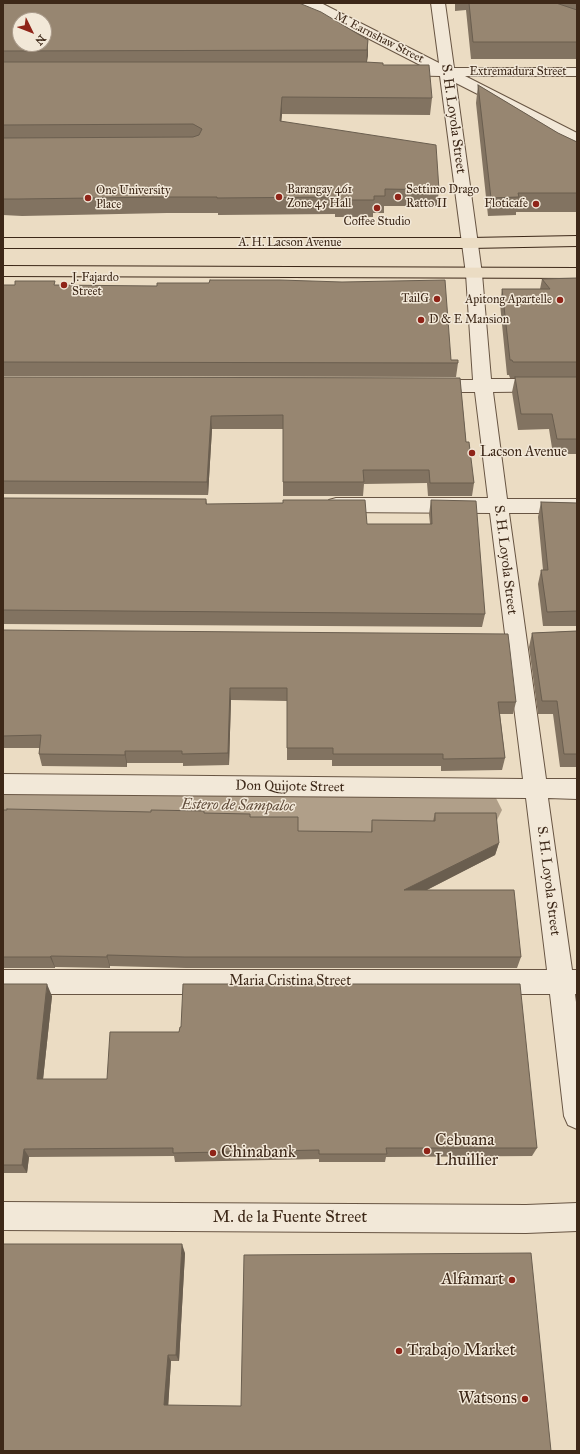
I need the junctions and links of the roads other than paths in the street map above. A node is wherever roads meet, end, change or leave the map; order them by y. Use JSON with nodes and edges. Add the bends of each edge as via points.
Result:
{"nodes":[{"id":1,"x":438,"y":3,"type":"edge"},
{"id":2,"x":311,"y":4,"type":"edge"},
{"id":3,"x":257,"y":5,"type":"edge"},
{"id":4,"x":383,"y":72,"type":"edge"},
{"id":5,"x":447,"y":72,"type":"junction"},
{"id":6,"x":577,"y":72,"type":"edge"},
{"id":7,"x":577,"y":138,"type":"edge"},
{"id":8,"x":577,"y":241,"type":"edge"},
{"id":9,"x":3,"y":243,"type":"edge"},
{"id":10,"x":470,"y":243,"type":"junction"},
{"id":11,"x":3,"y":271,"type":"edge"},
{"id":12,"x":577,"y":273,"type":"edge"},
{"id":13,"x":474,"y":274,"type":"junction"},
{"id":14,"x":577,"y":385,"type":"edge"},
{"id":15,"x":409,"y":386,"type":"edge"},
{"id":16,"x":483,"y":386,"type":"junction"},
{"id":17,"x":314,"y":505,"type":"edge"},
{"id":18,"x":498,"y":506,"type":"junction"},
{"id":19,"x":577,"y":506,"type":"edge"},
{"id":20,"x":3,"y":784,"type":"edge"},
{"id":21,"x":536,"y":789,"type":"junction"},
{"id":22,"x":577,"y":789,"type":"edge"},
{"id":23,"x":3,"y":982,"type":"edge"},
{"id":24,"x":569,"y":982,"type":"edge"},
{"id":25,"x":577,"y":1116,"type":"edge"},
{"id":26,"x":3,"y":1216,"type":"edge"},
{"id":27,"x":577,"y":1217,"type":"edge"}],
"edges":[{"from":1,"to":5,"type":"street","name":"S. H. Loyola Street"},
{"from":2,"to":3,"type":"street"},
{"from":2,"to":5,"type":"street","name":"M. Earnshaw Street"},
{"from":4,"to":5,"type":"street","name":"Extremadura Street"},
{"from":5,"to":6,"type":"street","name":"Extremadura Street"},
{"from":5,"to":7,"type":"street","name":"M. Earnshaw Street"},
{"from":5,"to":10,"type":"street","name":"S. H. Loyola Street"},
{"from":8,"to":10,"type":"main road","name":"A. H. Lacson Avenue"},
{"from":9,"to":10,"type":"main road","name":"A. H. Lacson Avenue"},
{"from":10,"to":13,"type":"street","name":"S. H. Loyola Street"},
{"from":11,"to":13,"type":"main road"},
{"from":12,"to":13,"type":"main road"},
{"from":13,"to":16,"type":"street","name":"S. H. Loyola Street"},
{"from":14,"to":16,"type":"street"},
{"from":15,"to":16,"type":"street"},
{"from":16,"to":18,"type":"street","name":"S. H. Loyola Street"},
{"from":17,"to":18,"type":"street"},
{"from":18,"to":19,"type":"street"},
{"from":18,"to":21,"type":"street","name":"S. H. Loyola Street"},
{"from":20,"to":21,"type":"street","name":"Don Quijote Street"},
{"from":21,"to":22,"type":"street","name":"Don Quijote Street"},
{"from":21,"to":24,"type":"street","name":"S. H. Loyola Street"},
{"from":23,"to":24,"type":"street","name":"Maria Cristina Street"},
{"from":24,"to":25,"type":"street","name":"S. H. Loyola Street"},
{"from":26,"to":27,"type":"street","name":"M. de la Fuente Street","via":[[518,1219]]}]}
